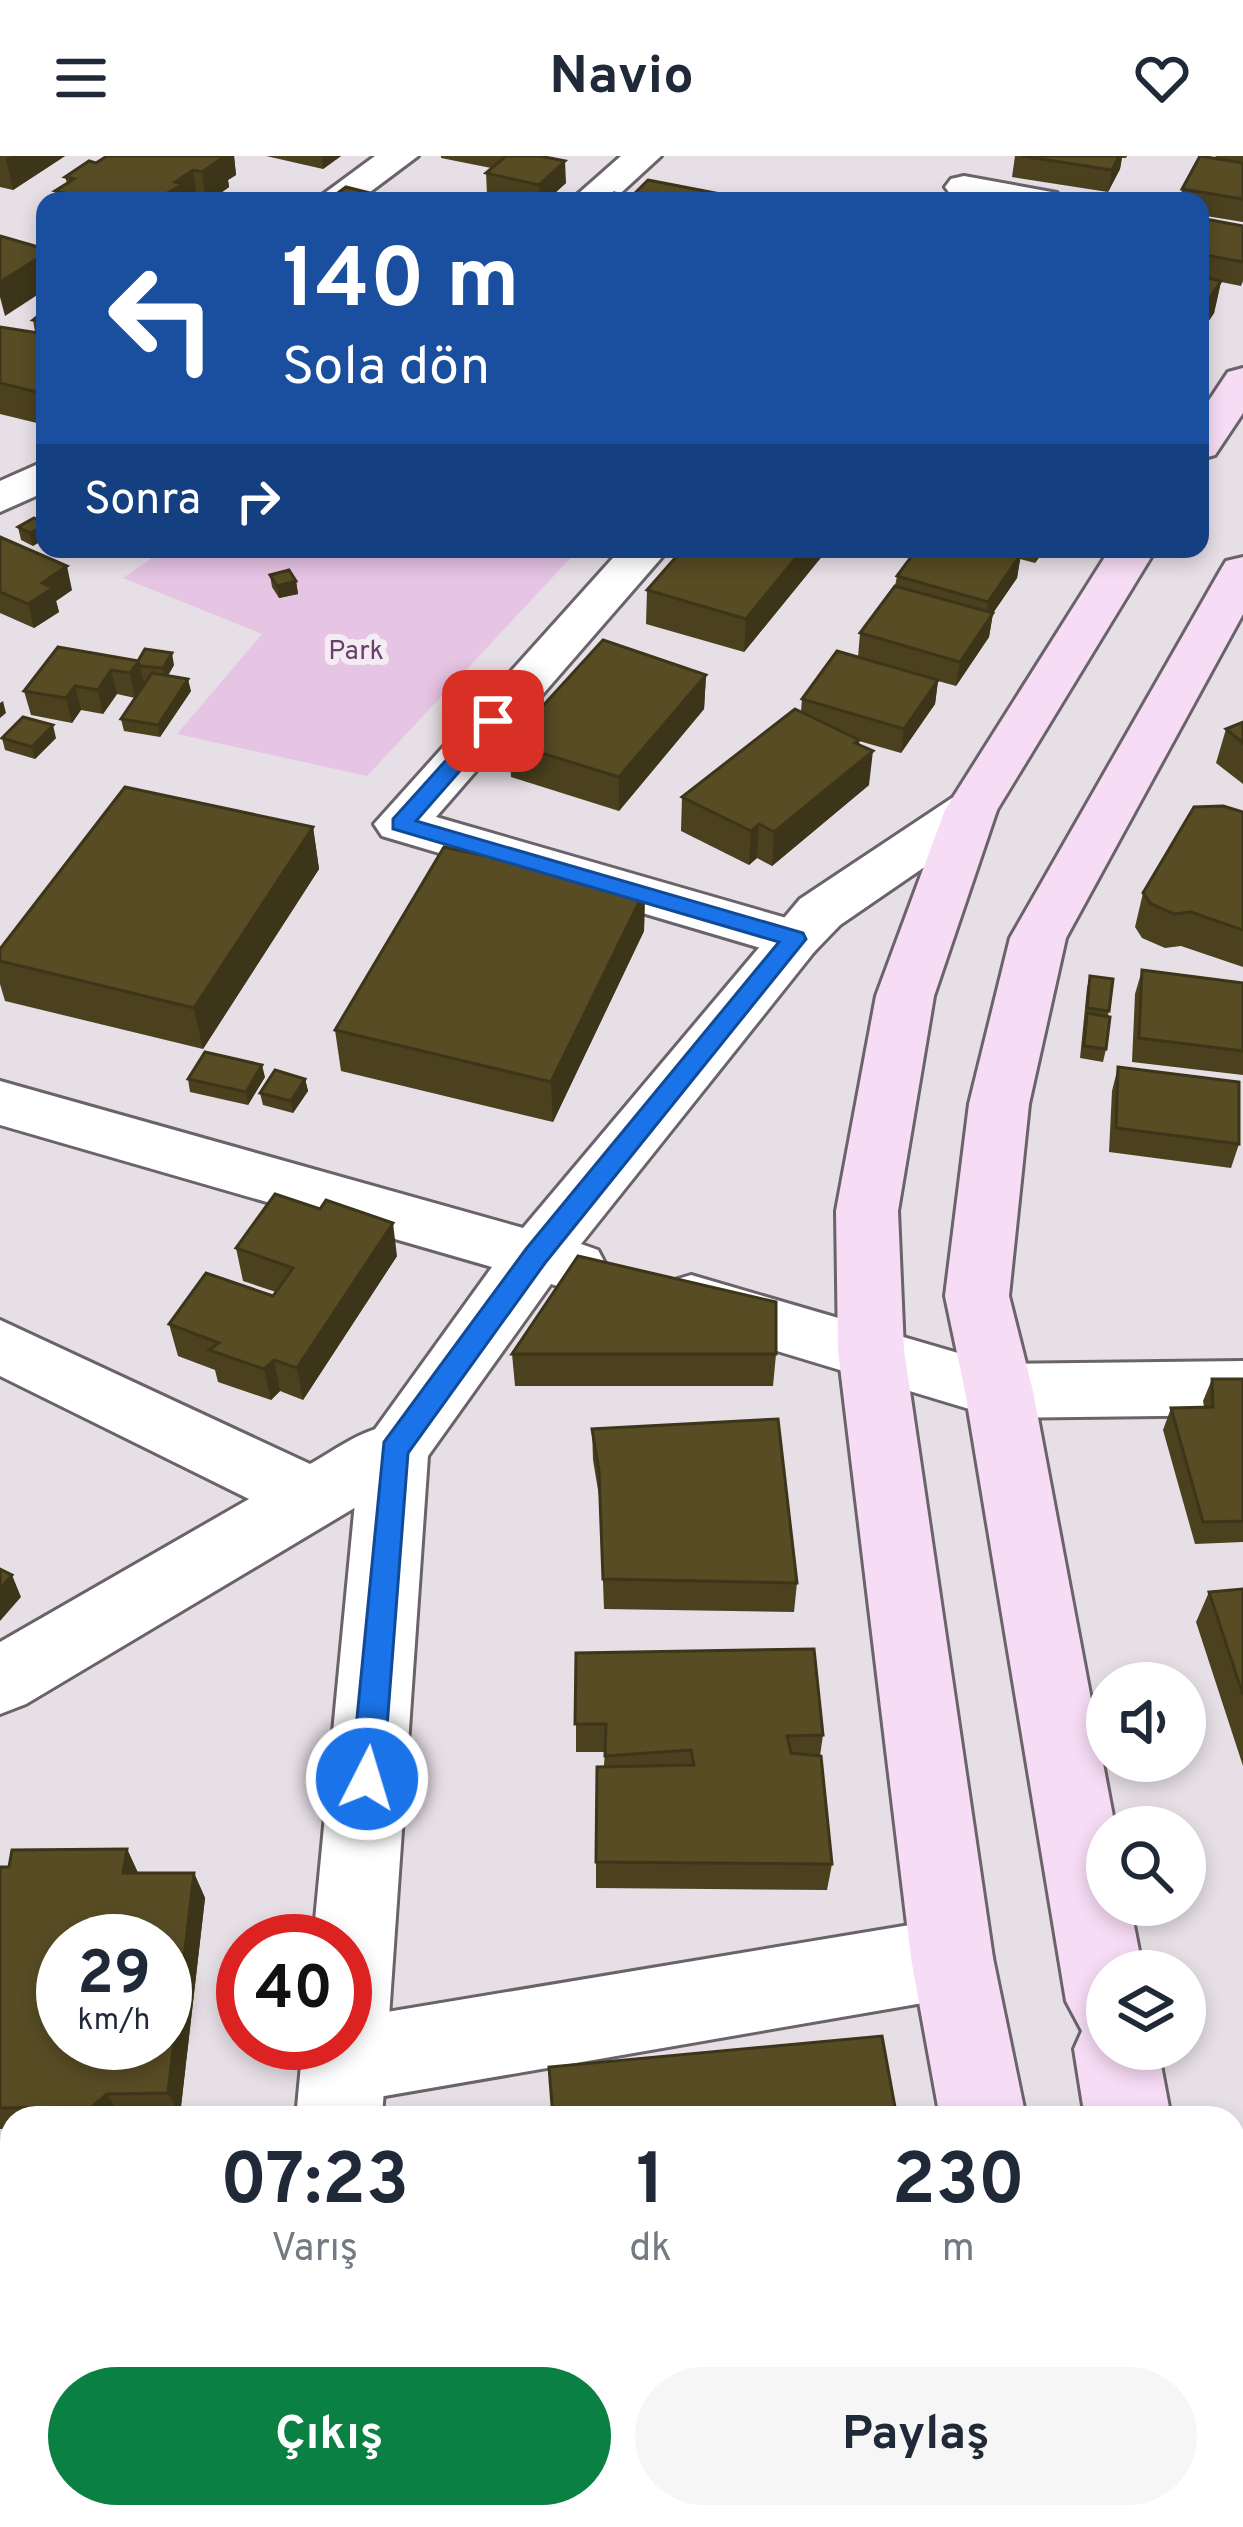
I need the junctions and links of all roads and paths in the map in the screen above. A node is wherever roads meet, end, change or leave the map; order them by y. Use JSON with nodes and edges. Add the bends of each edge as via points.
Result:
{"nodes":[{"id":1,"x":400,"y":156,"type":"edge"},
{"id":2,"x":643,"y":156,"type":"edge"},
{"id":3,"x":964,"y":181,"type":"edge"},
{"id":4,"x":346,"y":192,"type":"edge"},
{"id":5,"x":600,"y":192,"type":"edge"},
{"id":6,"x":1008,"y":192,"type":"edge"},
{"id":7,"x":1243,"y":381,"type":"edge"},
{"id":8,"x":1209,"y":432,"type":"edge"},
{"id":9,"x":0,"y":461,"type":"edge"},
{"id":10,"x":36,"y":470,"type":"edge"},
{"id":11,"x":36,"y":478,"type":"edge"},
{"id":12,"x":0,"y":500,"type":"edge"},
{"id":13,"x":638,"y":558,"type":"edge"},
{"id":14,"x":1127,"y":558,"type":"edge"},
{"id":15,"x":1243,"y":571,"type":"edge"},
{"id":16,"x":971,"y":810,"type":"junction"},
{"id":17,"x":794,"y":939,"type":"junction"},
{"id":18,"x":0,"y":1103,"type":"edge"},
{"id":19,"x":536,"y":1256,"type":"junction"},
{"id":20,"x":0,"y":1346,"type":"edge"},
{"id":21,"x":871,"y":1350,"type":"junction"},
{"id":22,"x":1243,"y":1388,"type":"edge"},
{"id":23,"x":999,"y":1390,"type":"junction"},
{"id":24,"x":394,"y":1450,"type":"junction"},
{"id":25,"x":313,"y":1498,"type":"junction"},
{"id":26,"x":0,"y":1681,"type":"edge"},
{"id":27,"x":1098,"y":1950,"type":"edge"},
{"id":28,"x":952,"y":1958,"type":"junction"},
{"id":29,"x":1120,"y":2070,"type":"edge"},
{"id":30,"x":342,"y":2089,"type":"edge"},
{"id":31,"x":981,"y":2106,"type":"edge"},
{"id":32,"x":1126,"y":2106,"type":"edge"}],
"edges":[{"from":1,"to":4,"type":"street"},
{"from":2,"to":5,"type":"street"},
{"from":3,"to":6,"type":"street"},
{"from":7,"to":8,"type":"main road"},
{"from":9,"to":10,"type":"street"},
{"from":11,"to":12,"type":"street"},
{"from":13,"to":17,"type":"street","via":[[401,824]]},
{"from":14,"to":16,"type":"main road"},
{"from":15,"to":23,"type":"main road","via":[[1038,938],[999,1104],[977,1296]]},
{"from":16,"to":17,"type":"street","via":[[820,912]]},
{"from":16,"to":21,"type":"main road","via":[[905,996],[867,1211]]},
{"from":17,"to":19,"type":"street"},
{"from":18,"to":19,"type":"street"},
{"from":19,"to":21,"type":"street"},
{"from":19,"to":24,"type":"street"},
{"from":20,"to":25,"type":"street"},
{"from":21,"to":23,"type":"street"},
{"from":21,"to":28,"type":"main road"},
{"from":22,"to":23,"type":"street"},
{"from":23,"to":27,"type":"main road"},
{"from":24,"to":25,"type":"street"},
{"from":24,"to":30,"type":"street"},
{"from":25,"to":26,"type":"street"},
{"from":28,"to":30,"type":"street"},
{"from":28,"to":31,"type":"main road"},
{"from":29,"to":32,"type":"main road"}]}
